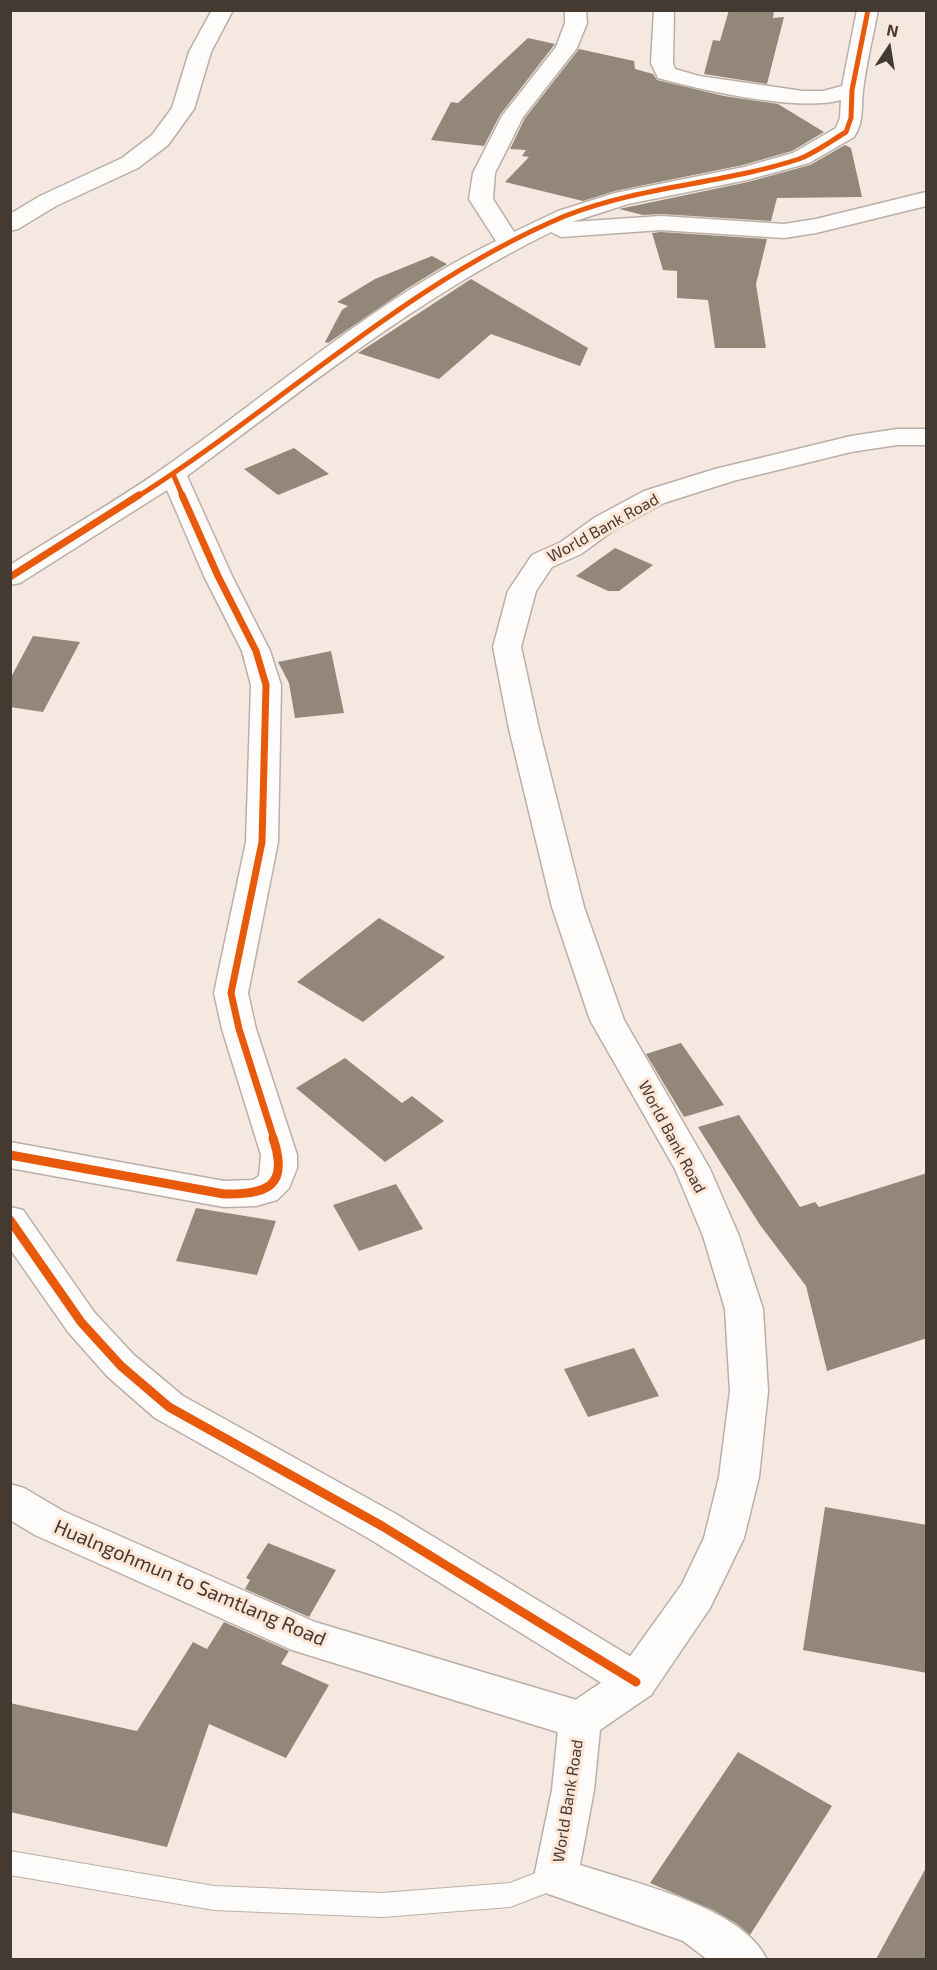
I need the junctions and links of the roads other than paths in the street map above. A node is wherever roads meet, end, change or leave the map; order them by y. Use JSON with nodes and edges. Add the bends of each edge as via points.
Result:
{"nodes":[{"id":1,"x":223,"y":10,"type":"edge"},
{"id":2,"x":575,"y":10,"type":"edge"},
{"id":3,"x":664,"y":10,"type":"edge"},
{"id":4,"x":868,"y":10,"type":"edge"},
{"id":5,"x":852,"y":90,"type":"junction"},
{"id":6,"x":927,"y":199,"type":"edge"},
{"id":7,"x":10,"y":224,"type":"edge"},
{"id":8,"x":536,"y":231,"type":"junction"},
{"id":9,"x":510,"y":244,"type":"junction"},
{"id":10,"x":927,"y":437,"type":"edge"},
{"id":11,"x":173,"y":474,"type":"junction"},
{"id":12,"x":10,"y":577,"type":"edge"},
{"id":13,"x":10,"y":1155,"type":"edge"},
{"id":14,"x":10,"y":1220,"type":"edge"},
{"id":15,"x":10,"y":1500,"type":"edge"},
{"id":16,"x":636,"y":1682,"type":"junction"},
{"id":17,"x":580,"y":1720,"type":"junction"},
{"id":18,"x":10,"y":1863,"type":"edge"},
{"id":19,"x":556,"y":1877,"type":"junction"},
{"id":20,"x":745,"y":1959,"type":"edge"}],
"edges":[{"from":1,"to":7,"type":"street","via":[[200,52],[183,109],[160,140],[130,163],[48,201]]},
{"from":2,"to":9,"type":"street","via":[[576,23],[566,48],[513,116],[484,173],[481,198]]},
{"from":3,"to":5,"type":"street","via":[[662,63],[666,73],[696,82],[803,98],[824,98]]},
{"from":4,"to":5,"type":"street"},
{"from":5,"to":8,"type":"street","via":[[846,132],[801,158],[623,198],[566,216]]},
{"from":6,"to":8,"type":"street","via":[[784,231],[661,223]]},
{"from":8,"to":9,"type":"street"},
{"from":9,"to":11,"type":"street","via":[[408,303]]},
{"from":10,"to":16,"type":"street","name":"World Bank Road","via":[[851,444],[724,475],[654,497],[604,524],[571,548],[542,561],[522,591],[507,647],[568,906],[607,1020],[692,1169],[721,1236],[744,1309],[749,1391],[739,1478],[724,1538],[696,1596]]},
{"from":11,"to":12,"type":"street"},
{"from":11,"to":13,"type":"street","via":[[256,651],[266,685],[262,842],[231,993],[280,1168],[272,1186],[254,1195],[224,1194]]},
{"from":14,"to":16,"type":"street","via":[[81,1322],[121,1366],[170,1407],[382,1526]]},
{"from":15,"to":17,"type":"street","name":"Hualngohmun to Samtlang Road","via":[[49,1523],[308,1637]]},
{"from":16,"to":17,"type":"street","name":"World Bank Road"},
{"from":17,"to":19,"type":"street","name":"World Bank Road","via":[[573,1790]]},
{"from":18,"to":19,"type":"lane","via":[[214,1898],[382,1905],[510,1895]]},
{"from":19,"to":20,"type":"street","name":"World Bank Road","via":[[697,1925]]}]}
